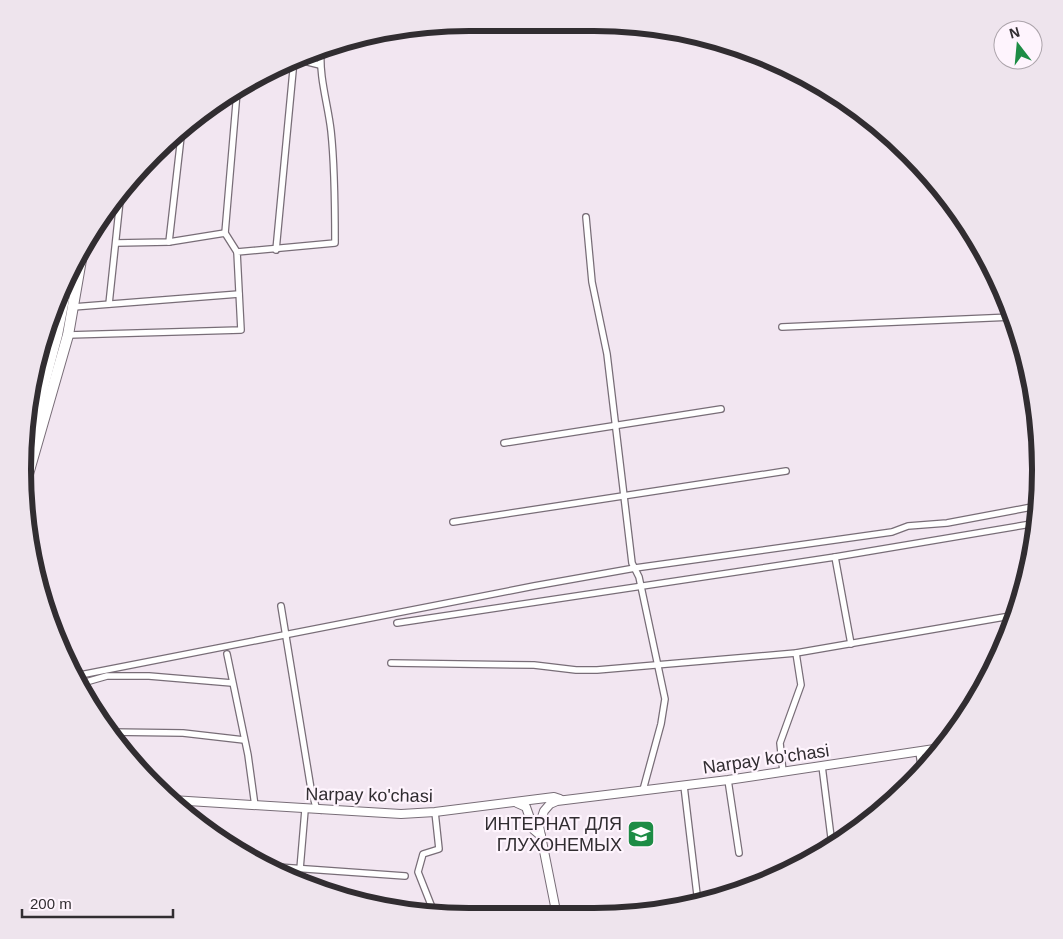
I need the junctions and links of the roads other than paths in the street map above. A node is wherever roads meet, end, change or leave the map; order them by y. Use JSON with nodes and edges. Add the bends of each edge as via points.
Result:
{"nodes":[{"id":1,"x":320,"y":58,"type":"edge"},
{"id":2,"x":308,"y":63,"type":"edge"},
{"id":3,"x":320,"y":65,"type":"junction"},
{"id":4,"x":294,"y":68,"type":"edge"},
{"id":5,"x":236,"y":98,"type":"edge"},
{"id":6,"x":181,"y":140,"type":"edge"},
{"id":7,"x":120,"y":206,"type":"edge"},
{"id":8,"x":586,"y":217,"type":"dead end"},
{"id":9,"x":226,"y":232,"type":"junction"},
{"id":10,"x":169,"y":242,"type":"junction"},
{"id":11,"x":116,"y":243,"type":"junction"},
{"id":12,"x":276,"y":250,"type":"junction"},
{"id":13,"x":237,"y":252,"type":"junction"},
{"id":14,"x":75,"y":278,"type":"edge"},
{"id":15,"x":239,"y":294,"type":"junction"},
{"id":16,"x":110,"y":304,"type":"junction"},
{"id":17,"x":72,"y":307,"type":"junction"},
{"id":18,"x":1004,"y":318,"type":"edge"},
{"id":19,"x":782,"y":327,"type":"dead end"},
{"id":20,"x":55,"y":332,"type":"edge"},
{"id":21,"x":48,"y":352,"type":"edge"},
{"id":22,"x":721,"y":409,"type":"dead end"},
{"id":23,"x":35,"y":416,"type":"edge"},
{"id":24,"x":615,"y":426,"type":"junction"},
{"id":25,"x":504,"y":443,"type":"dead end"},
{"id":26,"x":32,"y":449,"type":"edge"},
{"id":27,"x":786,"y":471,"type":"dead end"},
{"id":28,"x":623,"y":498,"type":"junction"},
{"id":29,"x":1030,"y":507,"type":"edge"},
{"id":30,"x":453,"y":522,"type":"dead end"},
{"id":31,"x":1028,"y":524,"type":"edge"},
{"id":32,"x":835,"y":557,"type":"junction"},
{"id":33,"x":635,"y":568,"type":"junction"},
{"id":34,"x":641,"y":587,"type":"junction"},
{"id":35,"x":280,"y":606,"type":"dead end"},
{"id":36,"x":1005,"y":617,"type":"edge"},
{"id":37,"x":398,"y":623,"type":"dead end"},
{"id":38,"x":286,"y":634,"type":"junction"},
{"id":39,"x":851,"y":644,"type":"junction"},
{"id":40,"x":796,"y":653,"type":"junction"},
{"id":41,"x":227,"y":654,"type":"dead end"},
{"id":42,"x":391,"y":663,"type":"dead end"},
{"id":43,"x":658,"y":664,"type":"junction"},
{"id":44,"x":82,"y":675,"type":"edge"},
{"id":45,"x":86,"y":682,"type":"edge"},
{"id":46,"x":232,"y":683,"type":"junction"},
{"id":47,"x":119,"y":732,"type":"edge"},
{"id":48,"x":244,"y":740,"type":"junction"},
{"id":49,"x":929,"y":750,"type":"edge"},
{"id":50,"x":919,"y":752,"type":"junction"},
{"id":51,"x":920,"y":761,"type":"edge"},
{"id":52,"x":822,"y":766,"type":"junction"},
{"id":53,"x":783,"y":772,"type":"junction"},
{"id":54,"x":728,"y":780,"type":"junction"},
{"id":55,"x":684,"y":786,"type":"junction"},
{"id":56,"x":643,"y":790,"type":"junction"},
{"id":57,"x":564,"y":800,"type":"junction"},
{"id":58,"x":183,"y":801,"type":"edge"},
{"id":59,"x":511,"y":803,"type":"junction"},
{"id":60,"x":255,"y":806,"type":"junction"},
{"id":61,"x":305,"y":810,"type":"junction"},
{"id":62,"x":321,"y":810,"type":"junction"},
{"id":63,"x":435,"y":812,"type":"junction"},
{"id":64,"x":540,"y":836,"type":"junction"},
{"id":65,"x":831,"y":838,"type":"edge"},
{"id":66,"x":739,"y":853,"type":"dead end"},
{"id":67,"x":289,"y":869,"type":"edge"},
{"id":68,"x":300,"y":869,"type":"junction"},
{"id":69,"x":405,"y":876,"type":"dead end"},
{"id":70,"x":697,"y":895,"type":"edge"},
{"id":71,"x":431,"y":906,"type":"edge"},
{"id":72,"x":555,"y":908,"type":"edge"}],
"edges":[{"from":1,"to":3,"type":"street"},
{"from":2,"to":3,"type":"street"},
{"from":3,"to":12,"type":"street","via":[[331,130],[335,244]]},
{"from":4,"to":12,"type":"street"},
{"from":5,"to":9,"type":"street"},
{"from":6,"to":10,"type":"street"},
{"from":7,"to":11,"type":"street"},
{"from":8,"to":24,"type":"street","via":[[592,282],[607,354]]},
{"from":9,"to":10,"type":"street"},
{"from":9,"to":13,"type":"street"},
{"from":10,"to":11,"type":"street"},
{"from":11,"to":16,"type":"street"},
{"from":12,"to":13,"type":"street"},
{"from":13,"to":15,"type":"street"},
{"from":14,"to":17,"type":"highway"},
{"from":15,"to":16,"type":"street"},
{"from":15,"to":20,"type":"street","via":[[241,330]]},
{"from":16,"to":17,"type":"street"},
{"from":17,"to":20,"type":"highway"},
{"from":18,"to":19,"type":"street"},
{"from":20,"to":21,"type":"street"},
{"from":20,"to":23,"type":"highway"},
{"from":20,"to":26,"type":"highway"},
{"from":22,"to":24,"type":"street"},
{"from":24,"to":25,"type":"street"},
{"from":24,"to":28,"type":"street"},
{"from":27,"to":28,"type":"street"},
{"from":28,"to":30,"type":"street"},
{"from":28,"to":33,"type":"street"},
{"from":29,"to":33,"type":"street","via":[[908,526],[892,532]]},
{"from":31,"to":32,"type":"street"},
{"from":32,"to":34,"type":"street"},
{"from":32,"to":39,"type":"street"},
{"from":33,"to":34,"type":"street"},
{"from":33,"to":38,"type":"street"},
{"from":34,"to":37,"type":"street"},
{"from":34,"to":43,"type":"street"},
{"from":35,"to":38,"type":"street"},
{"from":36,"to":39,"type":"street"},
{"from":38,"to":44,"type":"street"},
{"from":38,"to":62,"type":"street","via":[[311,789],[316,807]]},
{"from":39,"to":40,"type":"street"},
{"from":40,"to":43,"type":"street"},
{"from":40,"to":53,"type":"street","via":[[801,684],[780,743]]},
{"from":41,"to":46,"type":"street"},
{"from":42,"to":43,"type":"street","via":[[534,665],[576,670]]},
{"from":43,"to":56,"type":"street","via":[[664,710]]},
{"from":45,"to":46,"type":"street","via":[[107,676],[149,676]]},
{"from":46,"to":48,"type":"street"},
{"from":47,"to":48,"type":"street","via":[[183,733]]},
{"from":48,"to":60,"type":"street"},
{"from":49,"to":50,"type":"main road","name":"Narpay ko'chasi"},
{"from":50,"to":51,"type":"street"},
{"from":50,"to":52,"type":"main road","name":"Narpay ko'chasi"},
{"from":52,"to":53,"type":"main road","name":"Narpay ko'chasi"},
{"from":52,"to":65,"type":"street"},
{"from":53,"to":54,"type":"main road","name":"Narpay ko'chasi"},
{"from":54,"to":55,"type":"main road","name":"Narpay ko'chasi"},
{"from":54,"to":66,"type":"street"},
{"from":55,"to":56,"type":"main road","name":"Narpay ko'chasi"},
{"from":55,"to":70,"type":"street"},
{"from":56,"to":57,"type":"main road","name":"Narpay ko'chasi"},
{"from":57,"to":59,"type":"main road","name":"Narpay ko'chasi","via":[[554,797]]},
{"from":57,"to":64,"type":"main road","name":"Narpay ko'chasi","via":[[550,804],[544,812],[539,826]]},
{"from":58,"to":60,"type":"main road","name":"Narpay ko'chasi"},
{"from":59,"to":63,"type":"main road","name":"Narpay ko'chasi"},
{"from":59,"to":64,"type":"main road","via":[[526,807],[534,830]]},
{"from":60,"to":61,"type":"main road","name":"Narpay ko'chasi"},
{"from":61,"to":62,"type":"main road","name":"Narpay ko'chasi"},
{"from":61,"to":68,"type":"street"},
{"from":62,"to":63,"type":"main road","name":"Narpay ko'chasi","via":[[382,814]]},
{"from":63,"to":71,"type":"street","via":[[439,849],[423,854],[418,872]]},
{"from":64,"to":72,"type":"main road"},
{"from":67,"to":68,"type":"street"},
{"from":68,"to":69,"type":"street"}]}
